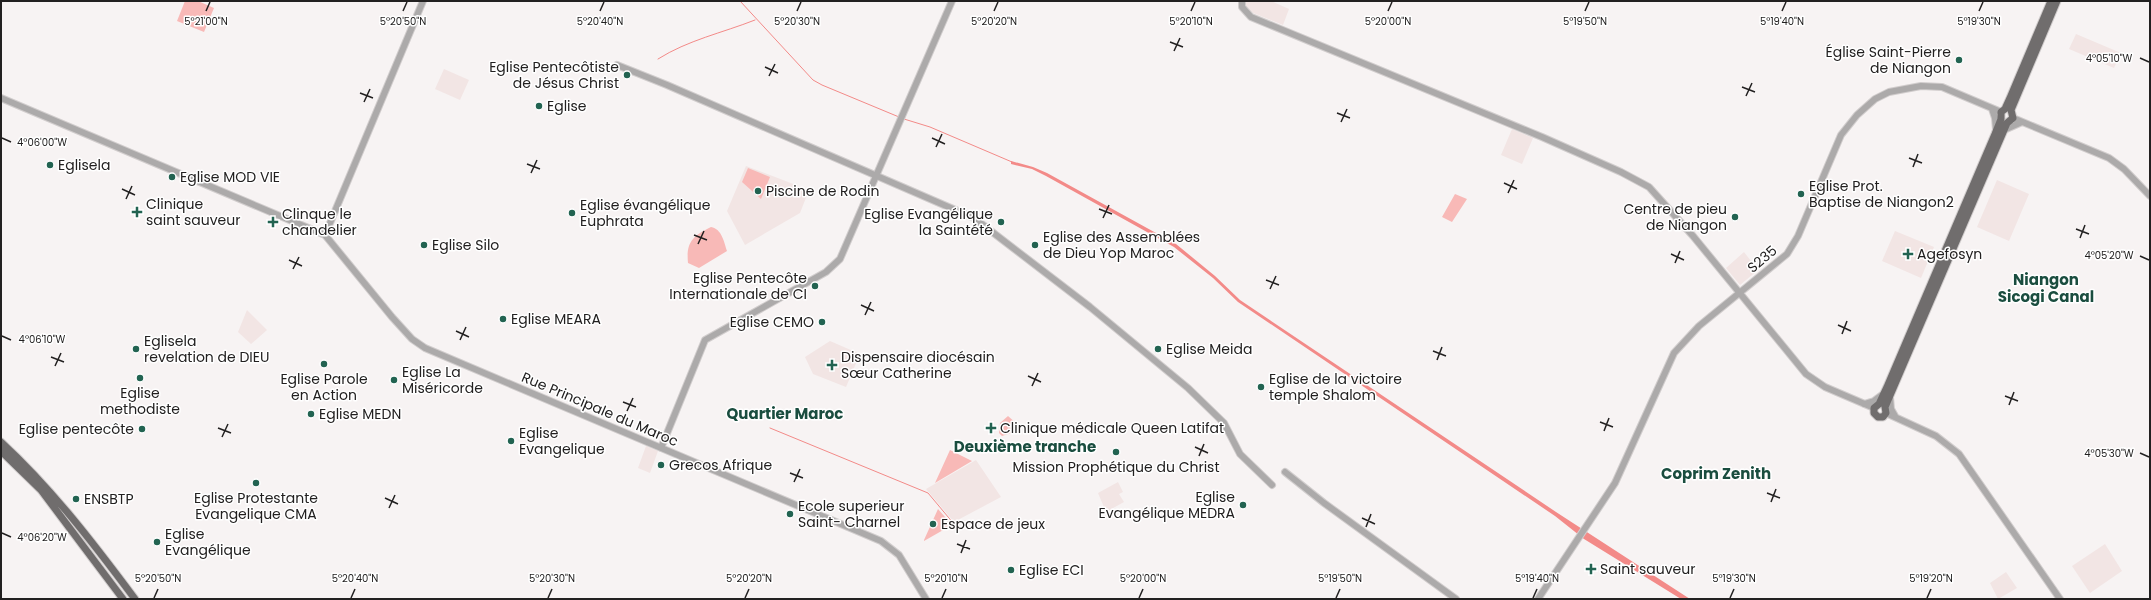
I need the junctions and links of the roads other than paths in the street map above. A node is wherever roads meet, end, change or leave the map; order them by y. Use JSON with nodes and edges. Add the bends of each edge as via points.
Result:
{"nodes":[{"id":1,"x":423,"y":1,"type":"edge"},
{"id":2,"x":952,"y":1,"type":"edge"},
{"id":3,"x":1242,"y":1,"type":"edge"},
{"id":4,"x":2051,"y":1,"type":"edge"},
{"id":5,"x":2057,"y":1,"type":"edge"},
{"id":6,"x":616,"y":65,"type":"dead end"},
{"id":7,"x":1,"y":98,"type":"edge"},
{"id":8,"x":1992,"y":108,"type":"junction"},
{"id":9,"x":2006,"y":115,"type":"junction"},
{"id":10,"x":2022,"y":122,"type":"junction"},
{"id":11,"x":2004,"y":130,"type":"junction"},
{"id":12,"x":1996,"y":131,"type":"junction"},
{"id":13,"x":876,"y":175,"type":"junction"},
{"id":14,"x":2150,"y":196,"type":"edge"},
{"id":15,"x":325,"y":234,"type":"junction"},
{"id":16,"x":1739,"y":293,"type":"junction"},
{"id":17,"x":1887,"y":395,"type":"junction"},
{"id":18,"x":1864,"y":404,"type":"junction"},
{"id":19,"x":1881,"y":408,"type":"junction"},
{"id":20,"x":1896,"y":417,"type":"junction"},
{"id":21,"x":1,"y":442,"type":"edge"},
{"id":22,"x":661,"y":448,"type":"junction"},
{"id":23,"x":1,"y":451,"type":"edge"},
{"id":24,"x":1284,"y":472,"type":"dead end"},
{"id":25,"x":1272,"y":485,"type":"dead end"},
{"id":26,"x":123,"y":599,"type":"edge"},
{"id":27,"x":135,"y":599,"type":"edge"},
{"id":28,"x":926,"y":599,"type":"edge"},
{"id":29,"x":1456,"y":599,"type":"edge"},
{"id":30,"x":1538,"y":599,"type":"edge"},
{"id":31,"x":2060,"y":599,"type":"edge"}],
"edges":[{"from":1,"to":15,"type":"street"},
{"from":2,"to":13,"type":"street"},
{"from":3,"to":16,"type":"street","via":[[1242,7],[1251,17],[1542,137],[1649,187]]},
{"from":4,"to":9,"type":"main road"},
{"from":5,"to":9,"type":"main road"},
{"from":6,"to":13,"type":"street"},
{"from":7,"to":15,"type":"street"},
{"from":8,"to":9,"type":"street","name":"S235"},
{"from":8,"to":12,"type":"street"},
{"from":8,"to":16,"type":"street","name":"S235","via":[[1935,86],[1910,87],[1888,92],[1875,99],[1857,115],[1841,135],[1798,236],[1787,254]]},
{"from":9,"to":10,"type":"street","name":"S235"},
{"from":9,"to":11,"type":"main road"},
{"from":9,"to":12,"type":"main road"},
{"from":10,"to":11,"type":"street"},
{"from":10,"to":14,"type":"street","name":"S235","via":[[2109,158],[2124,169]]},
{"from":11,"to":17,"type":"main road"},
{"from":12,"to":17,"type":"main road"},
{"from":13,"to":22,"type":"street","via":[[848,245],[836,264],[705,340]]},
{"from":13,"to":25,"type":"street","via":[[974,218],[1090,307],[1206,404],[1224,423],[1240,454]]},
{"from":15,"to":22,"type":"street","name":"Rue Principale du Maroc","via":[[392,317],[412,339],[425,348]]},
{"from":16,"to":18,"type":"street","via":[[1806,374],[1825,387]]},
{"from":16,"to":30,"type":"street","name":"S235","via":[[1686,338],[1674,353],[1618,477]]},
{"from":17,"to":18,"type":"street"},
{"from":17,"to":19,"type":"main road"},
{"from":17,"to":20,"type":"street"},
{"from":18,"to":19,"type":"street"},
{"from":19,"to":20,"type":"street"},
{"from":20,"to":31,"type":"street","via":[[1941,439],[1959,454]]},
{"from":21,"to":27,"type":"main road","via":[[60,502]]},
{"from":22,"to":28,"type":"street","name":"Rue Principale du Maroc","via":[[881,541],[899,555]]},
{"from":23,"to":26,"type":"main road","via":[[41,490]]},
{"from":24,"to":29,"type":"street"}]}
